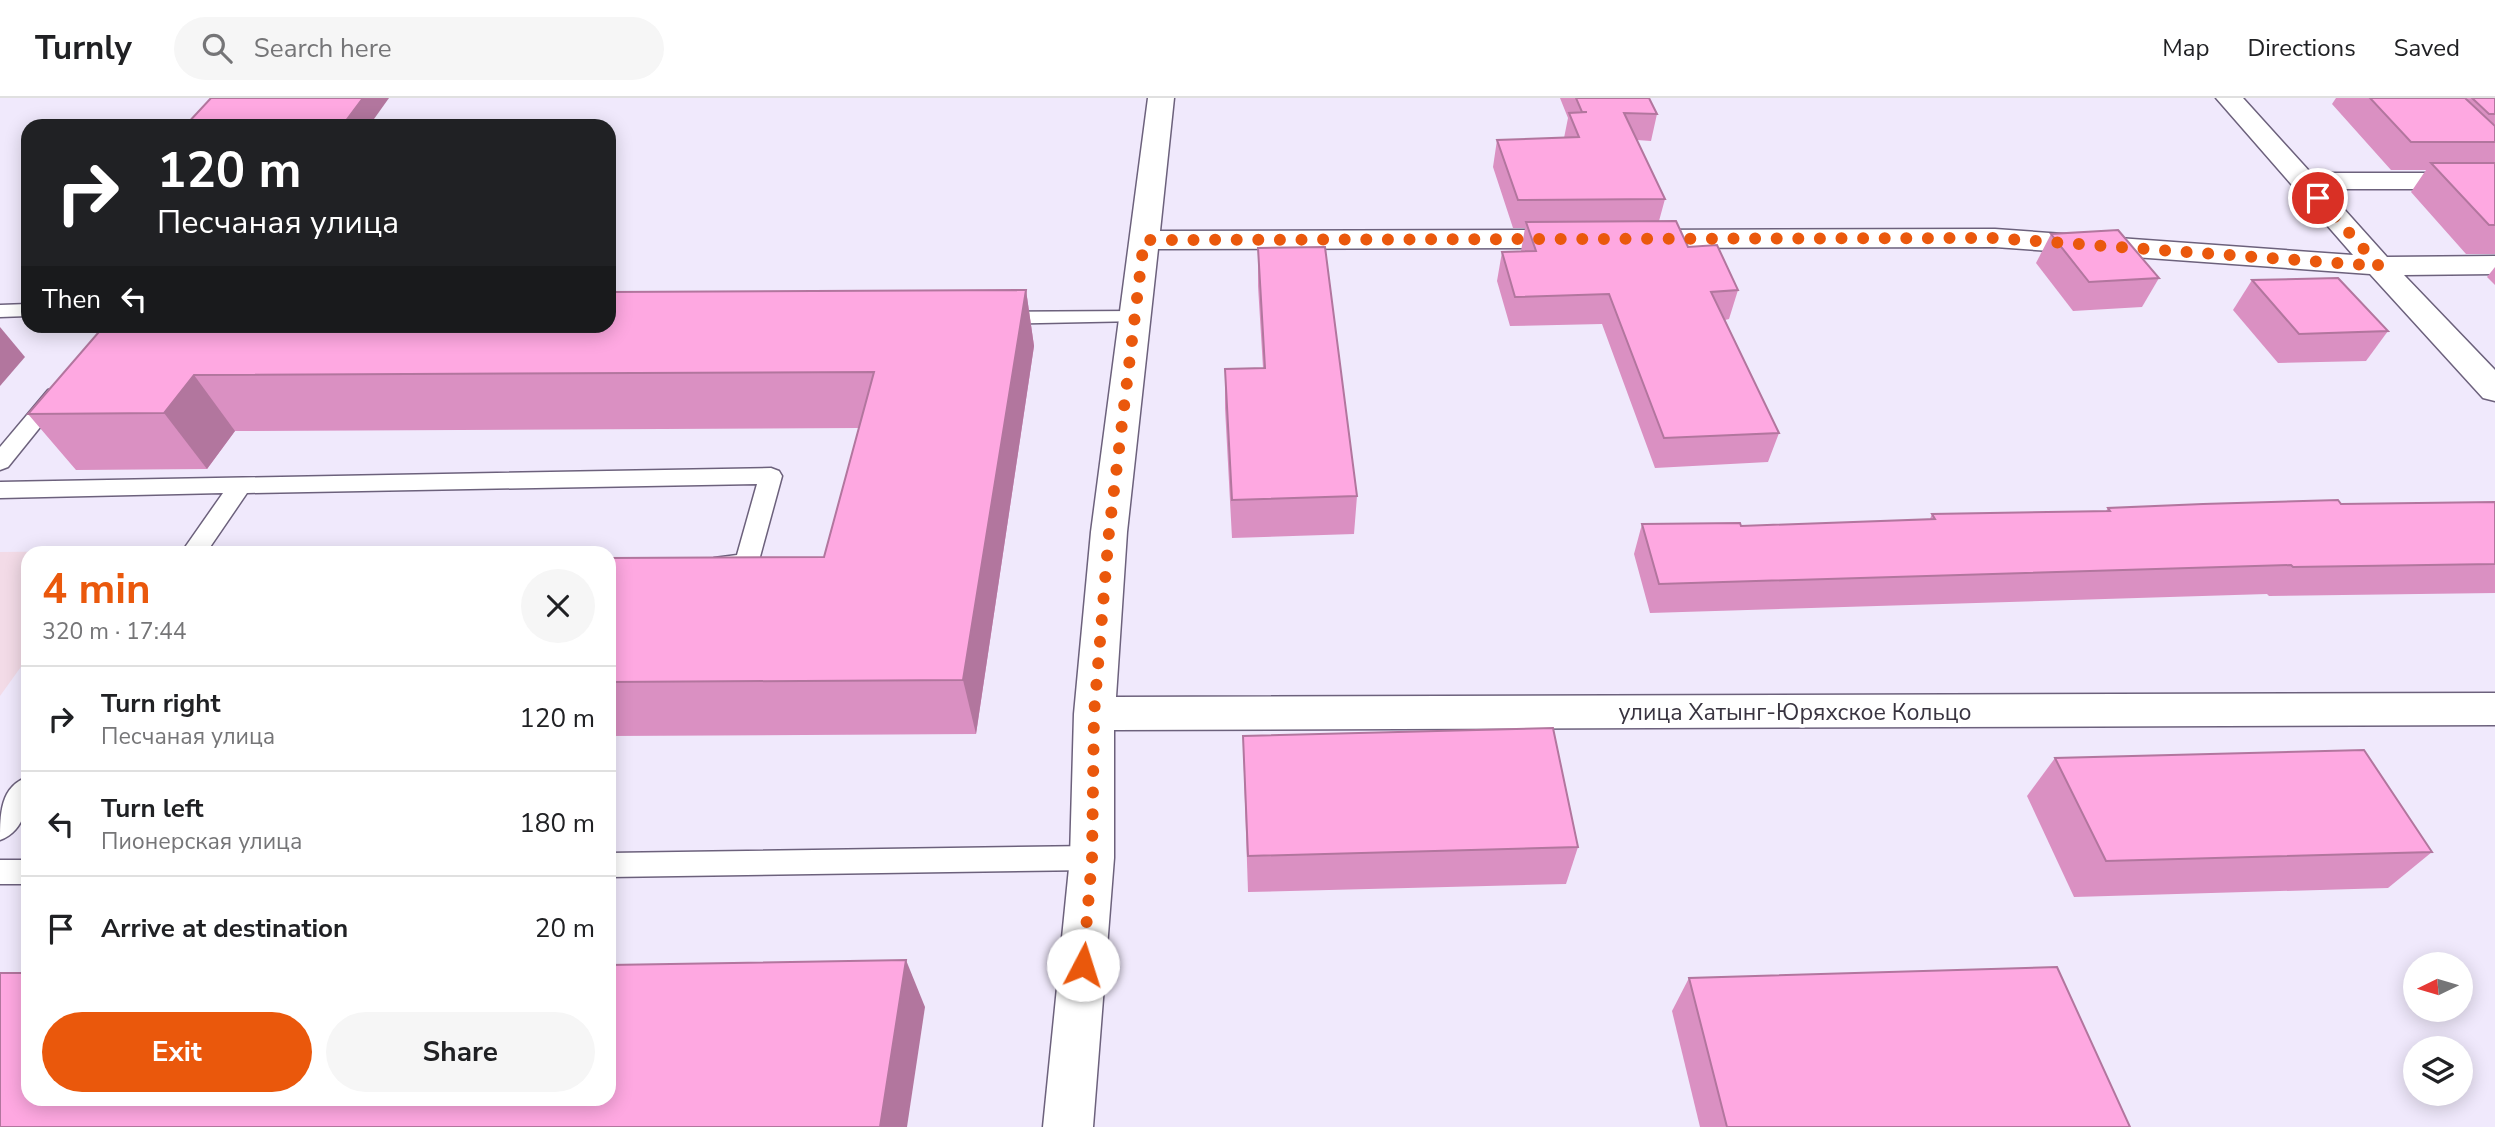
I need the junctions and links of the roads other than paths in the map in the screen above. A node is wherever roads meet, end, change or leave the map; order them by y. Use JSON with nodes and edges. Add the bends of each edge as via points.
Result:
{"nodes":[{"id":1,"x":1161,"y":98,"type":"edge"},
{"id":2,"x":2229,"y":98,"type":"edge"},
{"id":3,"x":2303,"y":181,"type":"junction"},
{"id":4,"x":2495,"y":181,"type":"edge"},
{"id":5,"x":1144,"y":240,"type":"junction"},
{"id":6,"x":2495,"y":265,"type":"edge"},
{"id":7,"x":2379,"y":266,"type":"junction"},
{"id":8,"x":21,"y":310,"type":"edge"},
{"id":9,"x":0,"y":311,"type":"edge"},
{"id":10,"x":1133,"y":317,"type":"junction"},
{"id":11,"x":981,"y":318,"type":"edge"},
{"id":12,"x":69,"y":378,"type":"edge"},
{"id":13,"x":2495,"y":390,"type":"edge"},
{"id":14,"x":0,"y":462,"type":"edge"},
{"id":15,"x":241,"y":485,"type":"junction"},
{"id":16,"x":0,"y":490,"type":"edge"},
{"id":17,"x":198,"y":546,"type":"edge"},
{"id":18,"x":705,"y":565,"type":"edge"},
{"id":19,"x":2495,"y":709,"type":"edge"},
{"id":20,"x":1094,"y":714,"type":"junction"},
{"id":21,"x":21,"y":798,"type":"edge"},
{"id":22,"x":0,"y":828,"type":"edge"},
{"id":23,"x":1092,"y":858,"type":"junction"},
{"id":24,"x":616,"y":865,"type":"edge"},
{"id":25,"x":0,"y":872,"type":"edge"},
{"id":26,"x":21,"y":872,"type":"edge"},
{"id":27,"x":1068,"y":1127,"type":"edge"}],
"edges":[{"from":1,"to":5,"type":"street"},
{"from":2,"to":3,"type":"street"},
{"from":3,"to":4,"type":"street"},
{"from":3,"to":7,"type":"street"},
{"from":5,"to":7,"type":"street","via":[[1995,238]]},
{"from":5,"to":10,"type":"street"},
{"from":6,"to":7,"type":"street"},
{"from":7,"to":13,"type":"street"},
{"from":8,"to":9,"type":"lane"},
{"from":10,"to":11,"type":"lane"},
{"from":10,"to":20,"type":"street"},
{"from":12,"to":14,"type":"lane"},
{"from":15,"to":16,"type":"lane"},
{"from":15,"to":17,"type":"lane"},
{"from":15,"to":18,"type":"lane","via":[[771,476],[746,564]]},
{"from":19,"to":20,"type":"street","name":"улица Хатынг-Юряхское Кольцо"},
{"from":20,"to":23,"type":"street"},
{"from":21,"to":22,"type":"lane"},
{"from":23,"to":24,"type":"lane"},
{"from":23,"to":27,"type":"street"},
{"from":25,"to":26,"type":"lane"}]}
